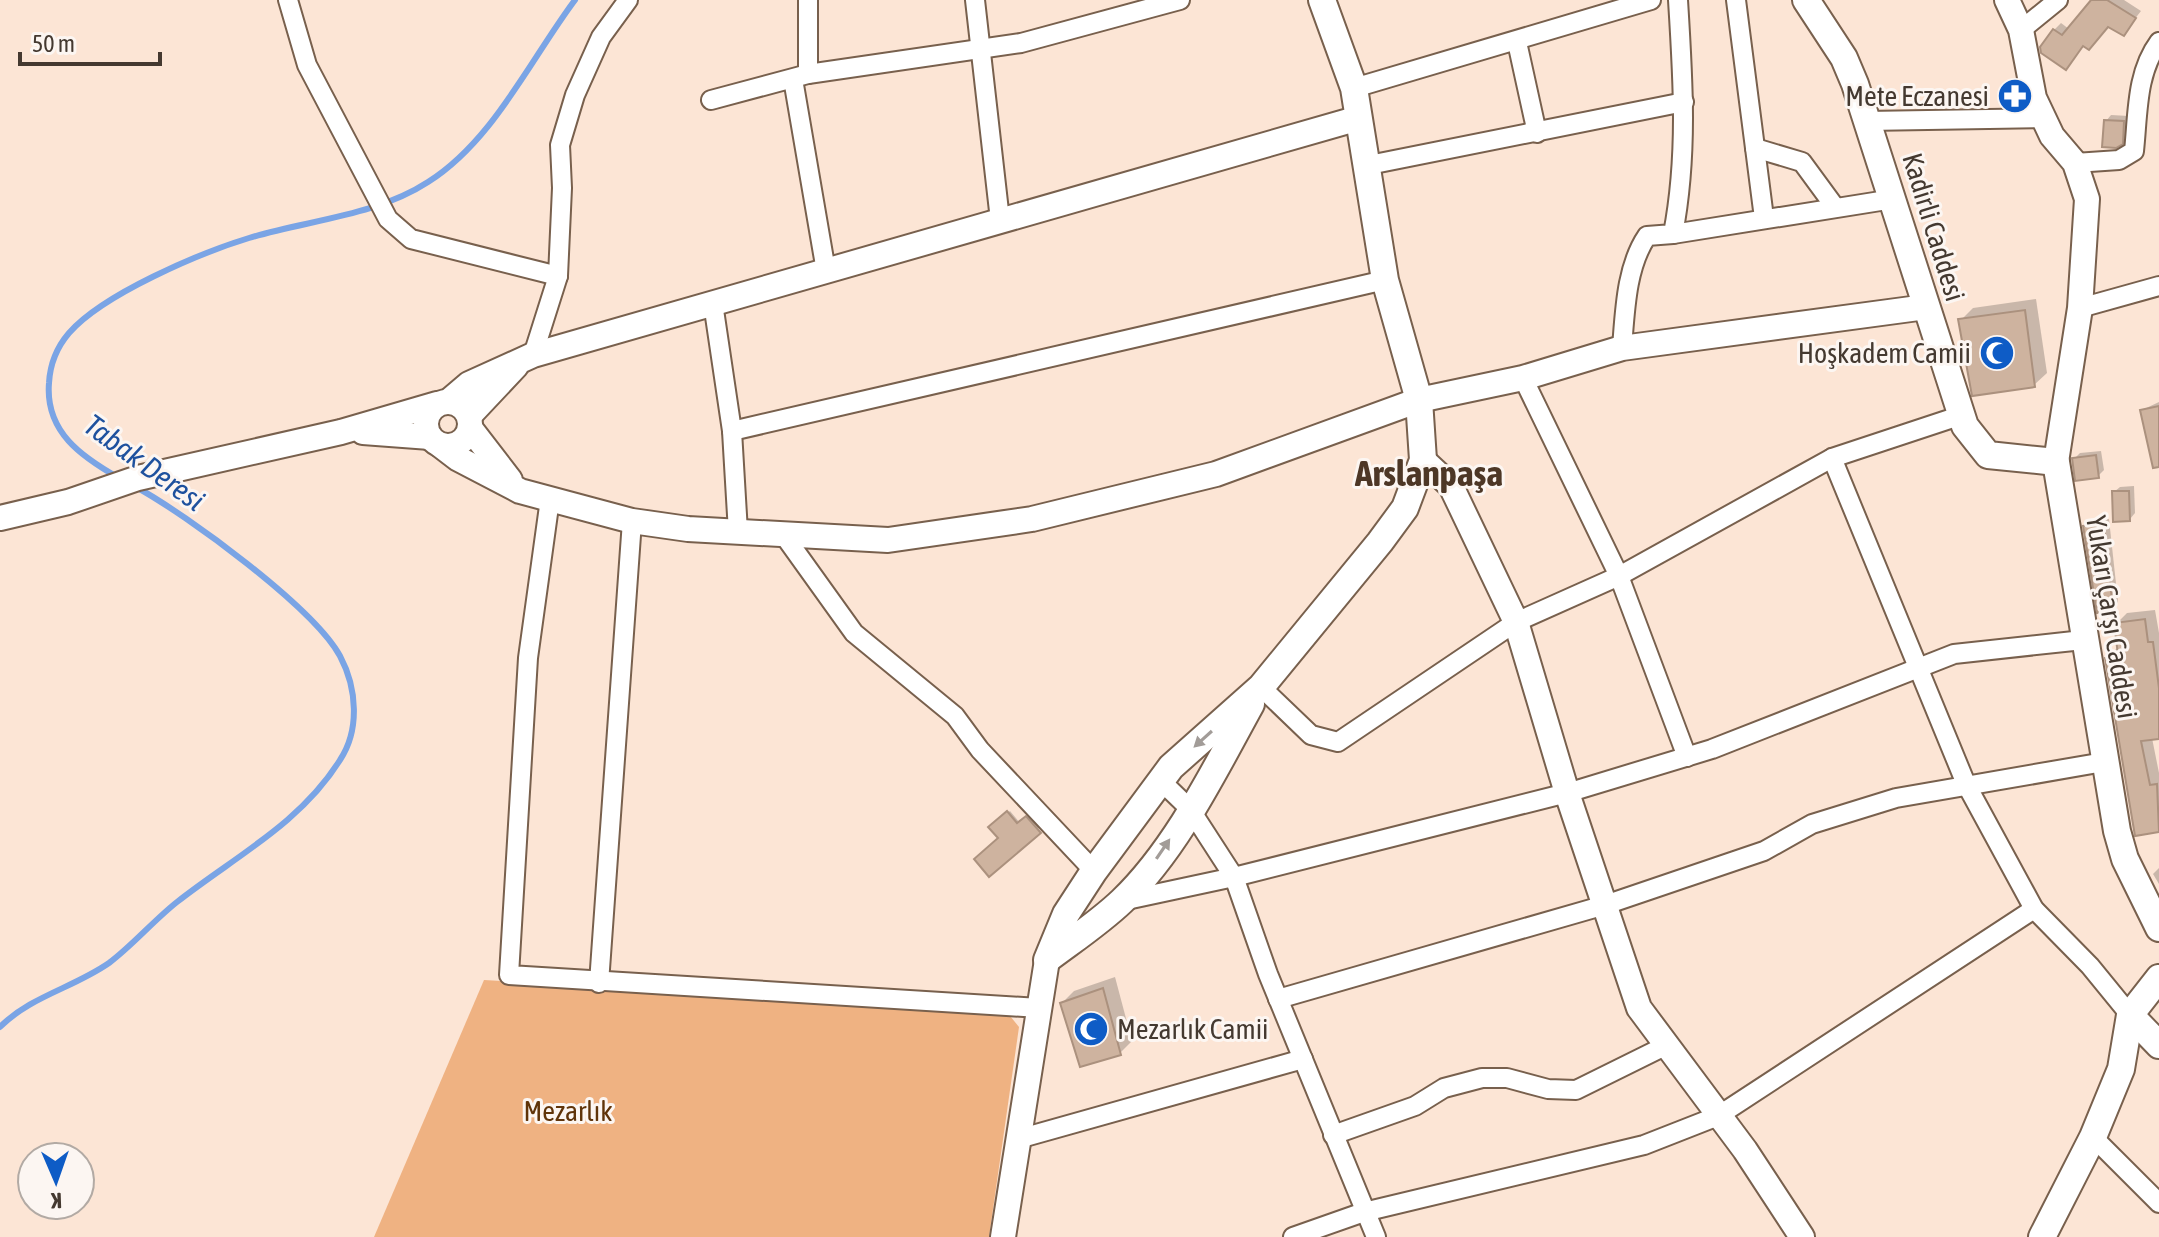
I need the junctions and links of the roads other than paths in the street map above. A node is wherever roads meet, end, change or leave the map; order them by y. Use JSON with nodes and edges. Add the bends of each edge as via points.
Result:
{"nodes":[{"id":1,"x":288,"y":0,"type":"edge"},
{"id":2,"x":628,"y":0,"type":"edge"},
{"id":3,"x":808,"y":0,"type":"edge"},
{"id":4,"x":975,"y":0,"type":"edge"},
{"id":5,"x":1180,"y":0,"type":"edge"},
{"id":6,"x":1322,"y":0,"type":"edge"},
{"id":7,"x":1651,"y":0,"type":"edge"},
{"id":8,"x":1678,"y":0,"type":"edge"},
{"id":9,"x":1736,"y":0,"type":"edge"},
{"id":10,"x":1806,"y":0,"type":"edge"},
{"id":11,"x":2007,"y":0,"type":"edge"},
{"id":12,"x":2058,"y":0,"type":"edge"},
{"id":13,"x":2021,"y":30,"type":"junction"},
{"id":14,"x":1517,"y":42,"type":"junction"},
{"id":15,"x":2159,"y":42,"type":"edge"},
{"id":16,"x":980,"y":49,"type":"junction"},
{"id":17,"x":800,"y":77,"type":"junction"},
{"id":18,"x":1354,"y":88,"type":"junction"},
{"id":19,"x":711,"y":100,"type":"dead end"},
{"id":20,"x":1684,"y":102,"type":"junction"},
{"id":21,"x":1359,"y":118,"type":"junction"},
{"id":22,"x":2043,"y":118,"type":"junction"},
{"id":23,"x":1867,"y":121,"type":"junction"},
{"id":24,"x":1537,"y":133,"type":"junction"},
{"id":25,"x":1755,"y":148,"type":"junction"},
{"id":26,"x":2075,"y":163,"type":"junction"},
{"id":27,"x":1369,"y":165,"type":"junction"},
{"id":28,"x":1893,"y":199,"type":"junction"},
{"id":29,"x":1835,"y":207,"type":"junction"},
{"id":30,"x":1764,"y":218,"type":"junction"},
{"id":31,"x":1000,"y":220,"type":"junction"},
{"id":32,"x":1673,"y":234,"type":"junction"},
{"id":33,"x":826,"y":271,"type":"junction"},
{"id":34,"x":558,"y":276,"type":"junction"},
{"id":35,"x":1385,"y":280,"type":"junction"},
{"id":36,"x":2159,"y":286,"type":"edge"},
{"id":37,"x":713,"y":303,"type":"junction"},
{"id":38,"x":1926,"y":307,"type":"junction"},
{"id":39,"x":2080,"y":308,"type":"junction"},
{"id":40,"x":1622,"y":348,"type":"junction"},
{"id":41,"x":527,"y":358,"type":"junction"},
{"id":42,"x":1523,"y":378,"type":"junction"},
{"id":43,"x":1419,"y":400,"type":"junction"},
{"id":44,"x":456,"y":412,"type":"junction"},
{"id":45,"x":1962,"y":415,"type":"junction"},
{"id":46,"x":732,"y":431,"type":"junction"},
{"id":47,"x":341,"y":432,"type":"junction"},
{"id":48,"x":435,"y":441,"type":"junction"},
{"id":49,"x":1832,"y":458,"type":"junction"},
{"id":50,"x":1423,"y":460,"type":"junction"},
{"id":51,"x":2056,"y":462,"type":"junction"},
{"id":52,"x":520,"y":491,"type":"junction"},
{"id":53,"x":550,"y":499,"type":"junction"},
{"id":54,"x":0,"y":518,"type":"edge"},
{"id":55,"x":632,"y":521,"type":"junction"},
{"id":56,"x":738,"y":532,"type":"junction"},
{"id":57,"x":783,"y":534,"type":"junction"},
{"id":58,"x":1619,"y":576,"type":"junction"},
{"id":59,"x":1516,"y":622,"type":"junction"},
{"id":60,"x":2083,"y":640,"type":"junction"},
{"id":61,"x":1918,"y":668,"type":"junction"},
{"id":62,"x":1261,"y":687,"type":"junction"},
{"id":63,"x":1687,"y":757,"type":"junction"},
{"id":64,"x":2104,"y":762,"type":"junction"},
{"id":65,"x":1161,"y":781,"type":"junction"},
{"id":66,"x":1966,"y":784,"type":"junction"},
{"id":67,"x":1567,"y":793,"type":"junction"},
{"id":68,"x":1190,"y":809,"type":"junction"},
{"id":69,"x":1094,"y":871,"type":"junction"},
{"id":70,"x":1234,"y":877,"type":"junction"},
{"id":71,"x":1122,"y":901,"type":"junction"},
{"id":72,"x":1605,"y":905,"type":"junction"},
{"id":73,"x":2034,"y":909,"type":"junction"},
{"id":74,"x":2159,"y":928,"type":"edge"},
{"id":75,"x":1047,"y":960,"type":"junction"},
{"id":76,"x":2159,"y":978,"type":"edge"},
{"id":77,"x":599,"y":983,"type":"junction"},
{"id":78,"x":1278,"y":999,"type":"junction"},
{"id":79,"x":1039,"y":1008,"type":"junction"},
{"id":80,"x":2130,"y":1015,"type":"junction"},
{"id":81,"x":1667,"y":1045,"type":"junction"},
{"id":82,"x":2159,"y":1045,"type":"edge"},
{"id":83,"x":1303,"y":1059,"type":"junction"},
{"id":84,"x":1718,"y":1116,"type":"junction"},
{"id":85,"x":1333,"y":1135,"type":"junction"},
{"id":86,"x":2093,"y":1137,"type":"junction"},
{"id":87,"x":1018,"y":1139,"type":"junction"},
{"id":88,"x":2159,"y":1203,"type":"edge"},
{"id":89,"x":1364,"y":1212,"type":"junction"},
{"id":90,"x":1003,"y":1237,"type":"edge"},
{"id":91,"x":1293,"y":1237,"type":"edge"},
{"id":92,"x":1376,"y":1237,"type":"edge"},
{"id":93,"x":1802,"y":1237,"type":"edge"},
{"id":94,"x":2042,"y":1237,"type":"edge"}],
"edges":[{"from":1,"to":34,"type":"street","via":[[307,65],[388,219],[411,239]]},
{"from":2,"to":34,"type":"street","via":[[601,37],[560,145]]},
{"from":3,"to":17,"type":"street"},
{"from":4,"to":16,"type":"street"},
{"from":5,"to":16,"type":"street"},
{"from":6,"to":18,"type":"main road"},
{"from":7,"to":14,"type":"street"},
{"from":8,"to":20,"type":"street"},
{"from":9,"to":25,"type":"street"},
{"from":10,"to":23,"type":"main road","name":"Kadirli Caddesi","via":[[1844,58]]},
{"from":11,"to":13,"type":"street","name":"Yukarı Çarşı Caddesi"},
{"from":12,"to":13,"type":"street"},
{"from":13,"to":22,"type":"street","name":"Yukarı Çarşı Caddesi"},
{"from":14,"to":18,"type":"street"},
{"from":14,"to":24,"type":"street"},
{"from":15,"to":26,"type":"street","via":[[2140,85],[2134,151],[2119,160]]},
{"from":16,"to":17,"type":"street"},
{"from":16,"to":31,"type":"street"},
{"from":17,"to":19,"type":"street"},
{"from":17,"to":33,"type":"street"},
{"from":18,"to":21,"type":"main road"},
{"from":20,"to":24,"type":"street"},
{"from":20,"to":32,"type":"street","via":[[1683,184]]},
{"from":21,"to":27,"type":"main road"},
{"from":21,"to":31,"type":"street"},
{"from":22,"to":23,"type":"street"},
{"from":22,"to":26,"type":"street","name":"Yukarı Çarşı Caddesi"},
{"from":23,"to":28,"type":"main road","name":"Kadirli Caddesi"},
{"from":24,"to":27,"type":"street"},
{"from":25,"to":29,"type":"street","via":[[1802,162]]},
{"from":25,"to":30,"type":"street"},
{"from":26,"to":39,"type":"street","name":"Yukarı Çarşı Caddesi","via":[[2087,199]]},
{"from":27,"to":35,"type":"main road"},
{"from":28,"to":29,"type":"street"},
{"from":28,"to":38,"type":"main road","name":"Kadirli Caddesi"},
{"from":29,"to":30,"type":"street"},
{"from":30,"to":32,"type":"street"},
{"from":31,"to":33,"type":"street"},
{"from":32,"to":40,"type":"street","via":[[1647,236],[1637,250]]},
{"from":33,"to":37,"type":"street"},
{"from":34,"to":41,"type":"street"},
{"from":35,"to":43,"type":"main road"},
{"from":35,"to":46,"type":"street"},
{"from":36,"to":39,"type":"street"},
{"from":37,"to":41,"type":"street"},
{"from":37,"to":46,"type":"street"},
{"from":38,"to":40,"type":"street"},
{"from":38,"to":45,"type":"main road","name":"Kadirli Caddesi"},
{"from":39,"to":51,"type":"street","name":"Yukarı Çarşı Caddesi"},
{"from":40,"to":42,"type":"street"},
{"from":41,"to":44,"type":"street","via":[[469,384]]},
{"from":42,"to":43,"type":"street"},
{"from":42,"to":58,"type":"street"},
{"from":43,"to":50,"type":"main road"},
{"from":43,"to":57,"type":"street","via":[[1216,474],[1032,519],[888,540]]},
{"from":44,"to":47,"type":"street"},
{"from":44,"to":48,"type":"street","via":[[428,413],[425,426]]},
{"from":44,"to":48,"type":"street","via":[[464,439],[453,446]]},
{"from":44,"to":52,"type":"street"},
{"from":45,"to":49,"type":"street"},
{"from":45,"to":51,"type":"main road","name":"Kadirli Caddesi","via":[[1971,438],[1988,455]]},
{"from":46,"to":56,"type":"street"},
{"from":47,"to":48,"type":"street","via":[[390,431]]},
{"from":47,"to":54,"type":"street","via":[[138,478]]},
{"from":48,"to":52,"type":"street"},
{"from":49,"to":58,"type":"street"},
{"from":49,"to":61,"type":"street"},
{"from":50,"to":59,"type":"street","via":[[1451,486]]},
{"from":50,"to":62,"type":"main road","via":[[1405,508]]},
{"from":51,"to":60,"type":"main road","name":"Yukarı Çarşı Caddesi"},
{"from":52,"to":53,"type":"street"},
{"from":53,"to":55,"type":"street"},
{"from":53,"to":77,"type":"street","via":[[528,658],[509,975]]},
{"from":55,"to":56,"type":"street"},
{"from":55,"to":77,"type":"street"},
{"from":56,"to":57,"type":"street"},
{"from":57,"to":69,"type":"street","via":[[854,633],[955,716],[980,750]]},
{"from":58,"to":59,"type":"street"},
{"from":58,"to":63,"type":"street"},
{"from":59,"to":62,"type":"street","via":[[1338,742],[1311,735]]},
{"from":59,"to":67,"type":"street"},
{"from":60,"to":61,"type":"street","via":[[1954,654]]},
{"from":60,"to":64,"type":"main road","name":"Yukarı Çarşı Caddesi"},
{"from":61,"to":63,"type":"street"},
{"from":61,"to":66,"type":"street"},
{"from":62,"to":65,"type":"main road","one_way":true},
{"from":62,"to":68,"type":"main road"},
{"from":63,"to":67,"type":"street"},
{"from":64,"to":66,"type":"street"},
{"from":64,"to":74,"type":"main road","name":"Yukarı Çarşı Caddesi","via":[[2125,859]]},
{"from":65,"to":68,"type":"street"},
{"from":65,"to":69,"type":"main road"},
{"from":66,"to":72,"type":"street","via":[[1896,798],[1812,824],[1764,851]]},
{"from":66,"to":73,"type":"street"},
{"from":67,"to":70,"type":"street"},
{"from":67,"to":72,"type":"street"},
{"from":68,"to":70,"type":"street"},
{"from":71,"to":68,"type":"main road","one_way":true},
{"from":69,"to":75,"type":"main road","via":[[1066,914]]},
{"from":70,"to":71,"type":"street"},
{"from":70,"to":78,"type":"street"},
{"from":71,"to":75,"type":"main road"},
{"from":72,"to":78,"type":"street"},
{"from":72,"to":81,"type":"street","via":[[1639,1008]]},
{"from":73,"to":80,"type":"street"},
{"from":73,"to":84,"type":"street"},
{"from":75,"to":79,"type":"street"},
{"from":76,"to":80,"type":"main road"},
{"from":77,"to":79,"type":"street"},
{"from":78,"to":83,"type":"street"},
{"from":79,"to":87,"type":"street"},
{"from":80,"to":82,"type":"main road"},
{"from":80,"to":86,"type":"main road","via":[[2121,1069]]},
{"from":81,"to":84,"type":"street"},
{"from":81,"to":85,"type":"street","via":[[1576,1090],[1482,1078],[1444,1088],[1415,1106]]},
{"from":83,"to":85,"type":"street"},
{"from":83,"to":87,"type":"street"},
{"from":84,"to":89,"type":"street","via":[[1644,1145]]},
{"from":84,"to":93,"type":"street"},
{"from":85,"to":89,"type":"street"},
{"from":86,"to":88,"type":"street"},
{"from":86,"to":94,"type":"main road"},
{"from":87,"to":90,"type":"street"},
{"from":89,"to":91,"type":"street"},
{"from":89,"to":92,"type":"street"}]}
